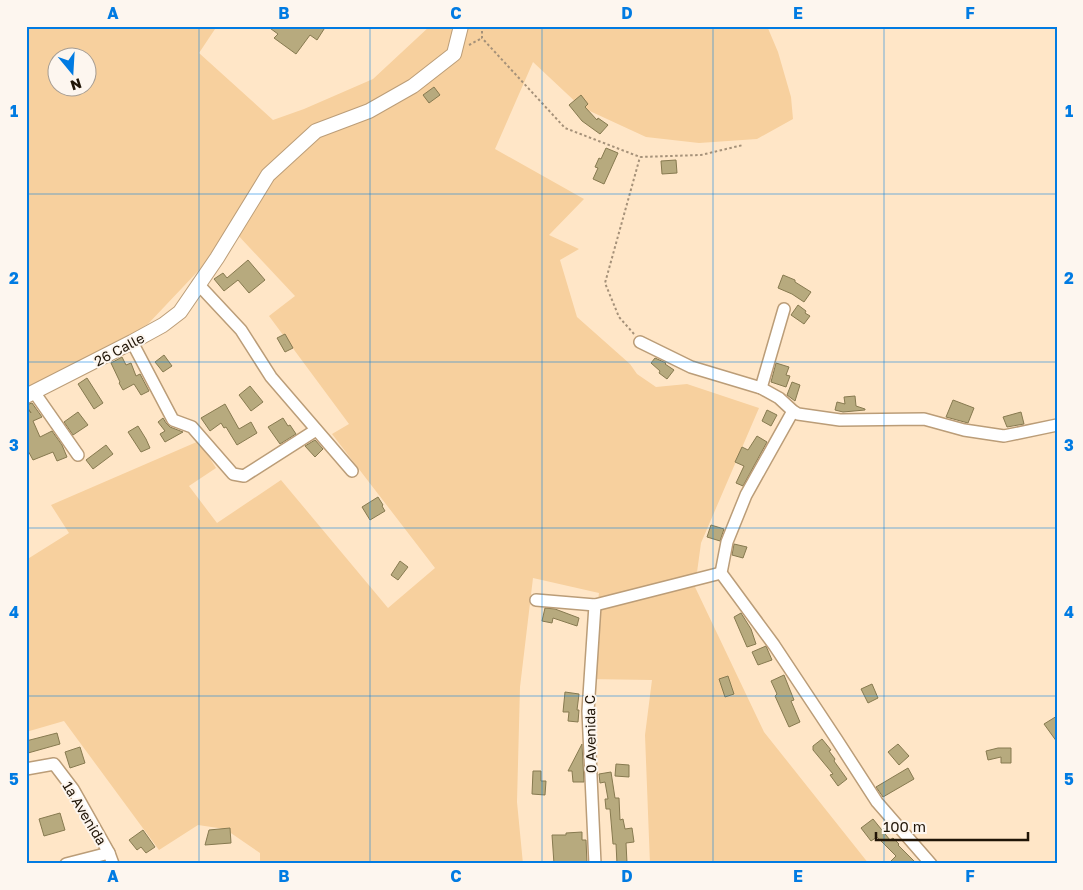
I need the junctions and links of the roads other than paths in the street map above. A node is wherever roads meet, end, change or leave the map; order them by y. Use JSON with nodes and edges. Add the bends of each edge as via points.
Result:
{"nodes":[{"id":1,"x":461,"y":26,"type":"edge"},
{"id":2,"x":198,"y":284,"type":"junction"},
{"id":3,"x":784,"y":309,"type":"dead end"},
{"id":4,"x":132,"y":342,"type":"junction"},
{"id":5,"x":640,"y":342,"type":"road end"},
{"id":6,"x":761,"y":388,"type":"junction"},
{"id":7,"x":30,"y":394,"type":"edge"},
{"id":8,"x":792,"y":411,"type":"junction"},
{"id":9,"x":1057,"y":425,"type":"edge"},
{"id":10,"x":316,"y":430,"type":"junction"},
{"id":11,"x":78,"y":455,"type":"dead end"},
{"id":12,"x":352,"y":471,"type":"dead end"},
{"id":13,"x":721,"y":573,"type":"junction"},
{"id":14,"x":536,"y":600,"type":"dead end"},
{"id":15,"x":596,"y":605,"type":"junction"},
{"id":16,"x":26,"y":769,"type":"edge"},
{"id":17,"x":111,"y":859,"type":"edge"},
{"id":18,"x":66,"y":864,"type":"edge"},
{"id":19,"x":595,"y":864,"type":"edge"},
{"id":20,"x":931,"y":864,"type":"edge"}],
"edges":[{"from":1,"to":2,"type":"street","name":"26 Calle","via":[[454,54],[413,86],[369,111],[316,131],[268,174]]},
{"from":2,"to":4,"type":"street","name":"26 Calle","via":[[180,312]]},
{"from":2,"to":10,"type":"street","via":[[241,330],[271,377]]},
{"from":3,"to":6,"type":"street"},
{"from":4,"to":7,"type":"street","name":"26 Calle"},
{"from":4,"to":10,"type":"street","via":[[173,420],[192,427],[233,474],[244,476]]},
{"from":5,"to":6,"type":"street","via":[[691,367]]},
{"from":6,"to":8,"type":"street","via":[[779,398]]},
{"from":7,"to":11,"type":"street"},
{"from":8,"to":9,"type":"street","via":[[840,420],[924,419],[1004,436]]},
{"from":8,"to":13,"type":"street","via":[[746,496],[726,542]]},
{"from":10,"to":12,"type":"street"},
{"from":13,"to":15,"type":"street"},
{"from":13,"to":20,"type":"street","via":[[779,653],[877,802]]},
{"from":14,"to":15,"type":"street"},
{"from":15,"to":19,"type":"street","name":"0 Avenida C","via":[[588,711]]},
{"from":16,"to":17,"type":"street","name":"1a Avenida","via":[[54,764],[73,789]]},
{"from":17,"to":18,"type":"street"}]}
